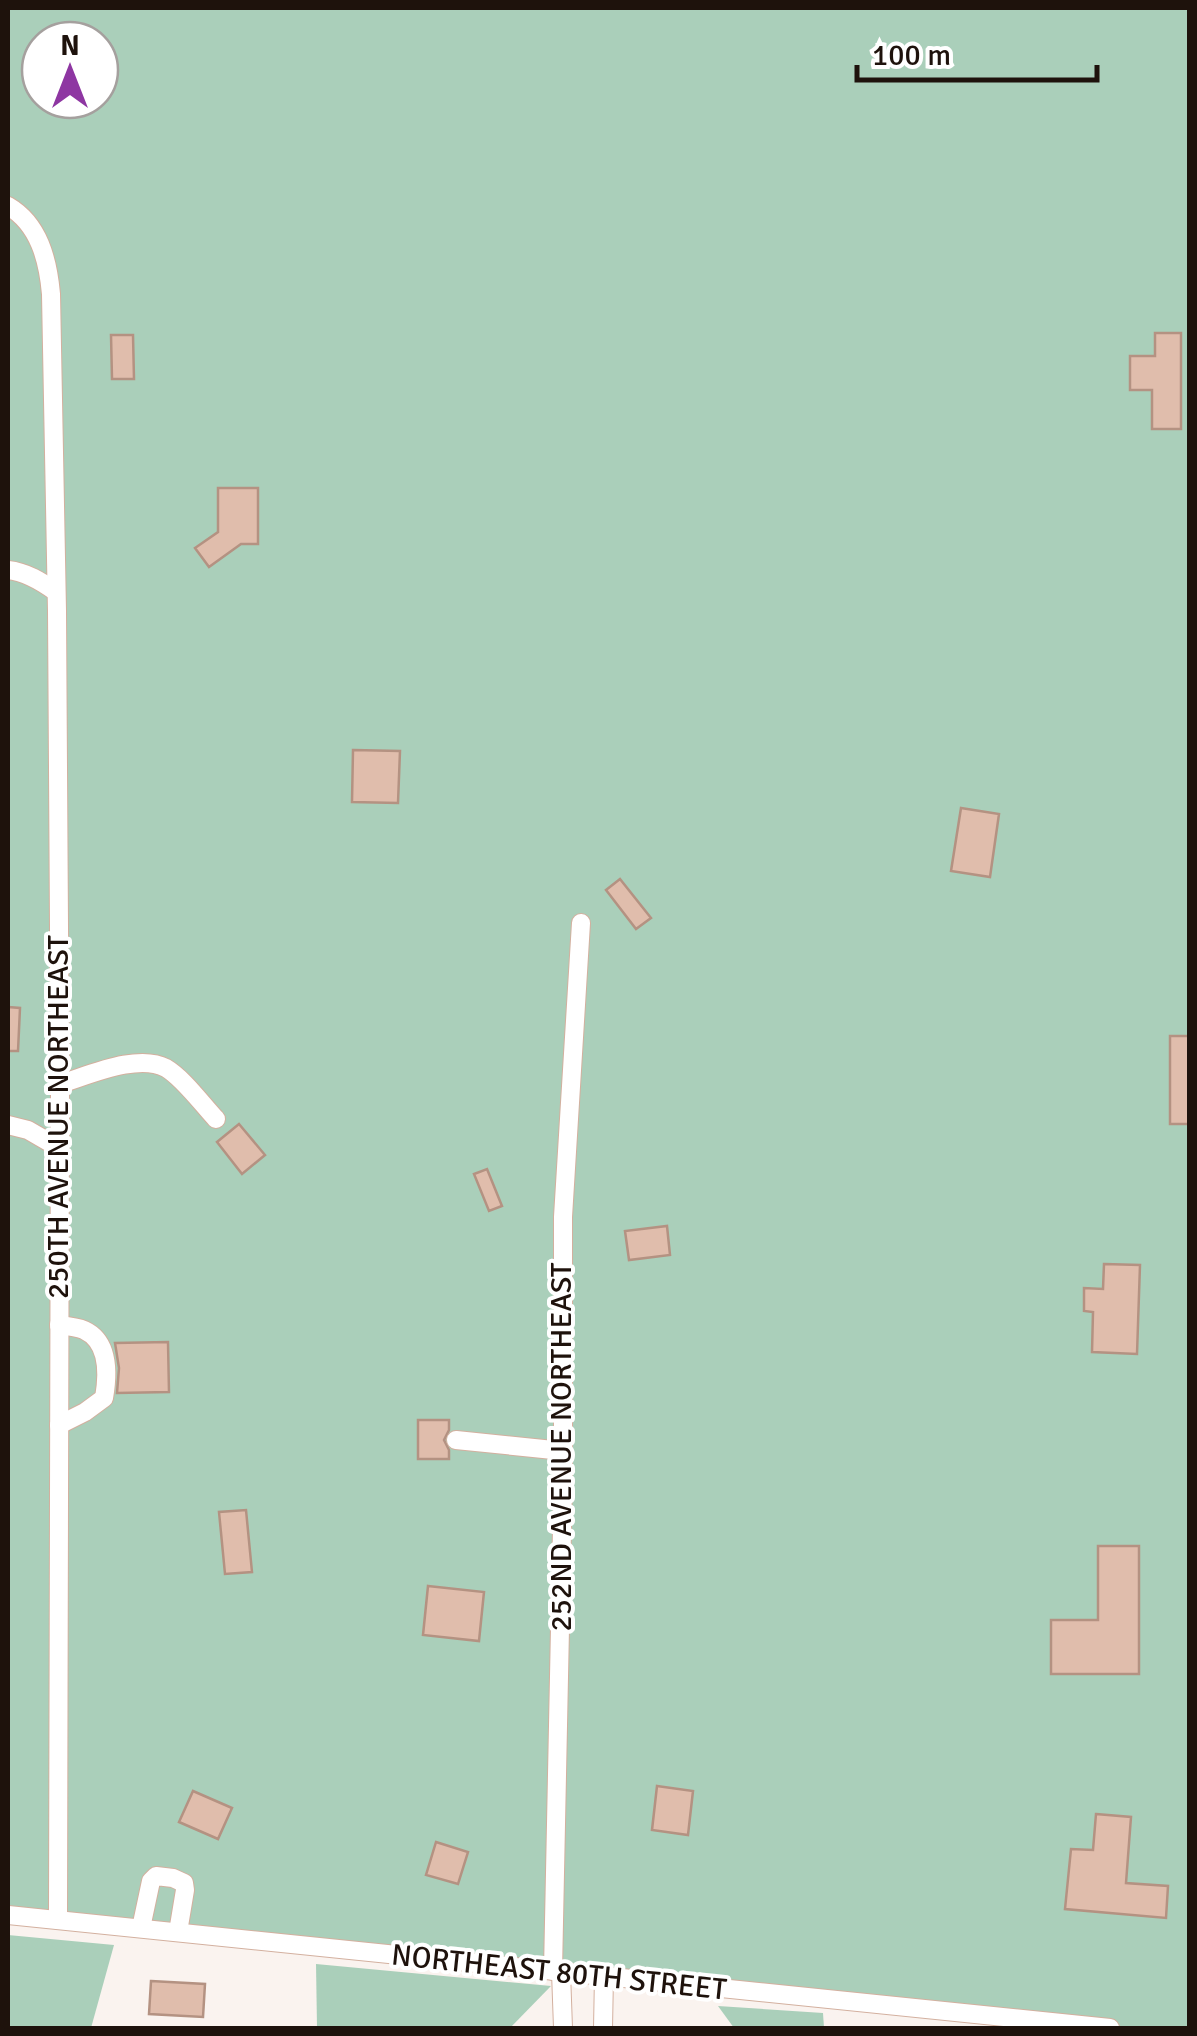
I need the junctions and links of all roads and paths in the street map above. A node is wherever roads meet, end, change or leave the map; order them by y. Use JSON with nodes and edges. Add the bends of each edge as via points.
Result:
{"nodes":[{"id":1,"x":9,"y":211,"type":"edge"},
{"id":2,"x":8,"y":570,"type":"edge"},
{"id":3,"x":56,"y":592,"type":"junction"},
{"id":4,"x":581,"y":922,"type":"dead end"},
{"id":5,"x":60,"y":1084,"type":"junction"},
{"id":6,"x":216,"y":1119,"type":"dead end"},
{"id":7,"x":8,"y":1125,"type":"edge"},
{"id":8,"x":60,"y":1148,"type":"junction"},
{"id":9,"x":60,"y":1325,"type":"junction"},
{"id":10,"x":59,"y":1425,"type":"junction"},
{"id":11,"x":456,"y":1440,"type":"dead end"},
{"id":12,"x":563,"y":1451,"type":"junction"},
{"id":13,"x":8,"y":1915,"type":"edge"},
{"id":14,"x":58,"y":1920,"type":"junction"},
{"id":15,"x":141,"y":1928,"type":"junction"},
{"id":16,"x":178,"y":1932,"type":"junction"},
{"id":17,"x":557,"y":1971,"type":"junction"},
{"id":18,"x":604,"y":1976,"type":"junction"},
{"id":19,"x":1063,"y":2026,"type":"edge"},
{"id":20,"x":564,"y":2028,"type":"edge"},
{"id":21,"x":603,"y":2028,"type":"edge"},
{"id":22,"x":1110,"y":2028,"type":"edge"}],
"edges":[{"from":1,"to":3,"type":"street","name":"250TH AVENUE NORTHEAST","via":[[34,231],[48,268]]},
{"from":2,"to":3,"type":"street"},
{"from":3,"to":5,"type":"street","name":"250TH AVENUE NORTHEAST"},
{"from":4,"to":12,"type":"street","name":"252ND AVENUE NORTHEAST","via":[[563,1217]]},
{"from":5,"to":6,"type":"street","via":[[132,1062],[153,1063],[170,1070]]},
{"from":5,"to":8,"type":"street","name":"250TH AVENUE NORTHEAST"},
{"from":7,"to":8,"type":"street"},
{"from":8,"to":9,"type":"street","name":"250TH AVENUE NORTHEAST"},
{"from":9,"to":10,"type":"street","name":"250TH AVENUE NORTHEAST"},
{"from":9,"to":10,"type":"street","via":[[92,1334],[106,1358],[107,1378],[104,1398]]},
{"from":10,"to":14,"type":"street","name":"250TH AVENUE NORTHEAST"},
{"from":11,"to":12,"type":"street"},
{"from":12,"to":17,"type":"street","name":"252ND AVENUE NORTHEAST"},
{"from":13,"to":14,"type":"street","name":"NORTHEAST 80TH STREET"},
{"from":14,"to":15,"type":"street","name":"NORTHEAST 80TH STREET"},
{"from":15,"to":16,"type":"street","name":"NORTHEAST 80TH STREET"},
{"from":15,"to":16,"type":"street","via":[[156,1876],[184,1883]]},
{"from":16,"to":17,"type":"street","name":"NORTHEAST 80TH STREET"},
{"from":17,"to":18,"type":"street","name":"NORTHEAST 80TH STREET"},
{"from":17,"to":20,"type":"street","name":"252ND AVENUE NORTHEAST"},
{"from":18,"to":19,"type":"street","name":"NORTHEAST 80TH STREET"},
{"from":18,"to":21,"type":"street"},
{"from":19,"to":22,"type":"street","name":"NORTHEAST 80TH STREET"}]}
